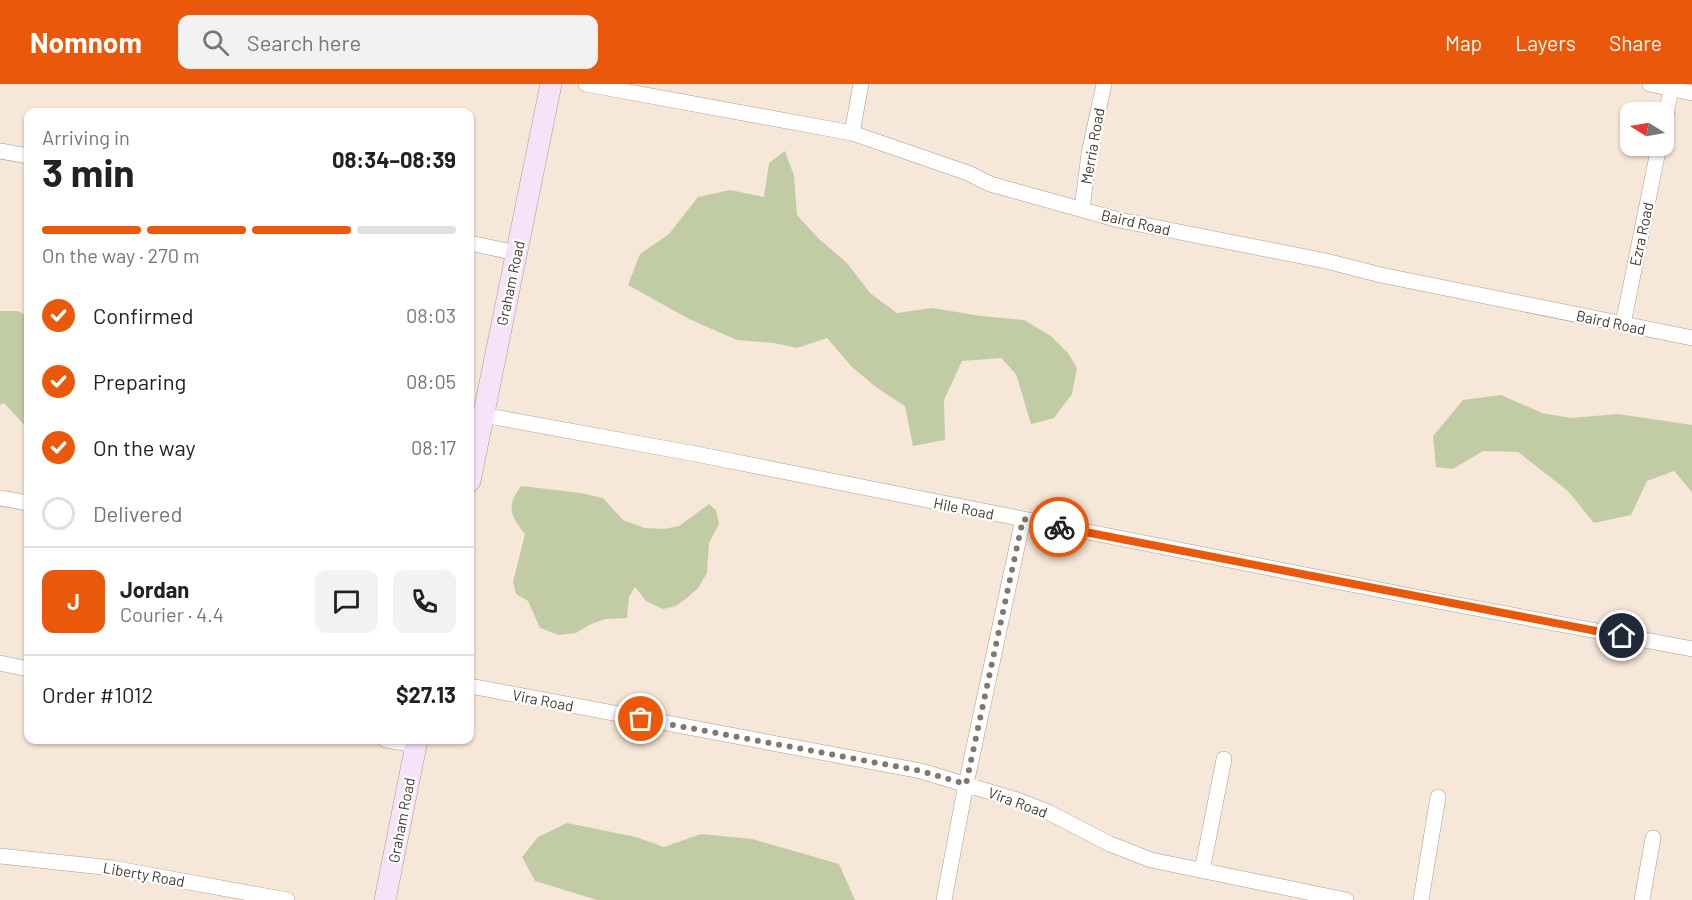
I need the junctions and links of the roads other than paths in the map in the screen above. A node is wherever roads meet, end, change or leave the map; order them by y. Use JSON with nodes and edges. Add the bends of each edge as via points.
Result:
{"nodes":[{"id":1,"x":550,"y":84,"type":"edge"},
{"id":2,"x":586,"y":84,"type":"edge"},
{"id":3,"x":861,"y":84,"type":"edge"},
{"id":4,"x":1104,"y":84,"type":"edge"},
{"id":5,"x":1650,"y":84,"type":"edge"},
{"id":6,"x":1671,"y":89,"type":"junction"},
{"id":7,"x":1692,"y":93,"type":"edge"},
{"id":8,"x":1669,"y":102,"type":"edge"},
{"id":9,"x":852,"y":133,"type":"junction"},
{"id":10,"x":0,"y":151,"type":"edge"},
{"id":11,"x":24,"y":155,"type":"edge"},
{"id":12,"x":1657,"y":156,"type":"edge"},
{"id":13,"x":1082,"y":209,"type":"junction"},
{"id":14,"x":474,"y":244,"type":"edge"},
{"id":15,"x":516,"y":253,"type":"junction"},
{"id":16,"x":1623,"y":324,"type":"junction"},
{"id":17,"x":1692,"y":338,"type":"edge"},
{"id":18,"x":483,"y":415,"type":"junction"},
{"id":19,"x":474,"y":461,"type":"edge"},
{"id":20,"x":0,"y":498,"type":"edge"},
{"id":21,"x":24,"y":502,"type":"edge"},
{"id":22,"x":1023,"y":519,"type":"junction"},
{"id":23,"x":1692,"y":649,"type":"edge"},
{"id":24,"x":0,"y":663,"type":"edge"},
{"id":25,"x":24,"y":668,"type":"edge"},
{"id":26,"x":474,"y":687,"type":"edge"},
{"id":27,"x":416,"y":744,"type":"edge"},
{"id":28,"x":1224,"y":759,"type":"dead end"},
{"id":29,"x":966,"y":784,"type":"junction"},
{"id":30,"x":1438,"y":797,"type":"dead end"},
{"id":31,"x":1653,"y":838,"type":"dead end"},
{"id":32,"x":0,"y":856,"type":"edge"},
{"id":33,"x":1202,"y":871,"type":"junction"},
{"id":34,"x":287,"y":900,"type":"edge"},
{"id":35,"x":385,"y":900,"type":"edge"},
{"id":36,"x":944,"y":900,"type":"edge"},
{"id":37,"x":1346,"y":900,"type":"edge"},
{"id":38,"x":1421,"y":900,"type":"edge"},
{"id":39,"x":1642,"y":900,"type":"edge"}],
"edges":[{"from":1,"to":15,"type":"main road","name":"Graham Road"},
{"from":2,"to":9,"type":"street","name":"Baird Road"},
{"from":3,"to":9,"type":"street"},
{"from":4,"to":13,"type":"street","name":"Merria Road"},
{"from":5,"to":6,"type":"street"},
{"from":6,"to":7,"type":"street"},
{"from":6,"to":8,"type":"street"},
{"from":9,"to":13,"type":"street","name":"Baird Road","via":[[990,184]]},
{"from":10,"to":11,"type":"street"},
{"from":12,"to":16,"type":"street","name":"Ezra Road"},
{"from":13,"to":16,"type":"street","name":"Baird Road","via":[[1119,220]]},
{"from":14,"to":15,"type":"street"},
{"from":15,"to":18,"type":"main road","name":"Graham Road"},
{"from":16,"to":17,"type":"street","name":"Baird Road"},
{"from":18,"to":19,"type":"main road","name":"Graham Road"},
{"from":18,"to":22,"type":"street","name":"Hile Road"},
{"from":20,"to":21,"type":"street"},
{"from":22,"to":23,"type":"street","name":"Hile Road"},
{"from":22,"to":29,"type":"street"},
{"from":24,"to":25,"type":"street"},
{"from":26,"to":29,"type":"street","name":"Vira Road","via":[[921,771]]},
{"from":27,"to":35,"type":"main road","name":"Graham Road"},
{"from":28,"to":33,"type":"street"},
{"from":29,"to":33,"type":"street","name":"Vira Road","via":[[1048,812],[1151,861]]},
{"from":29,"to":36,"type":"street"},
{"from":30,"to":38,"type":"street"},
{"from":31,"to":39,"type":"street"},
{"from":32,"to":34,"type":"street","name":"Liberty Road","via":[[112,868]]},
{"from":33,"to":37,"type":"street","name":"Vira Road"}]}
